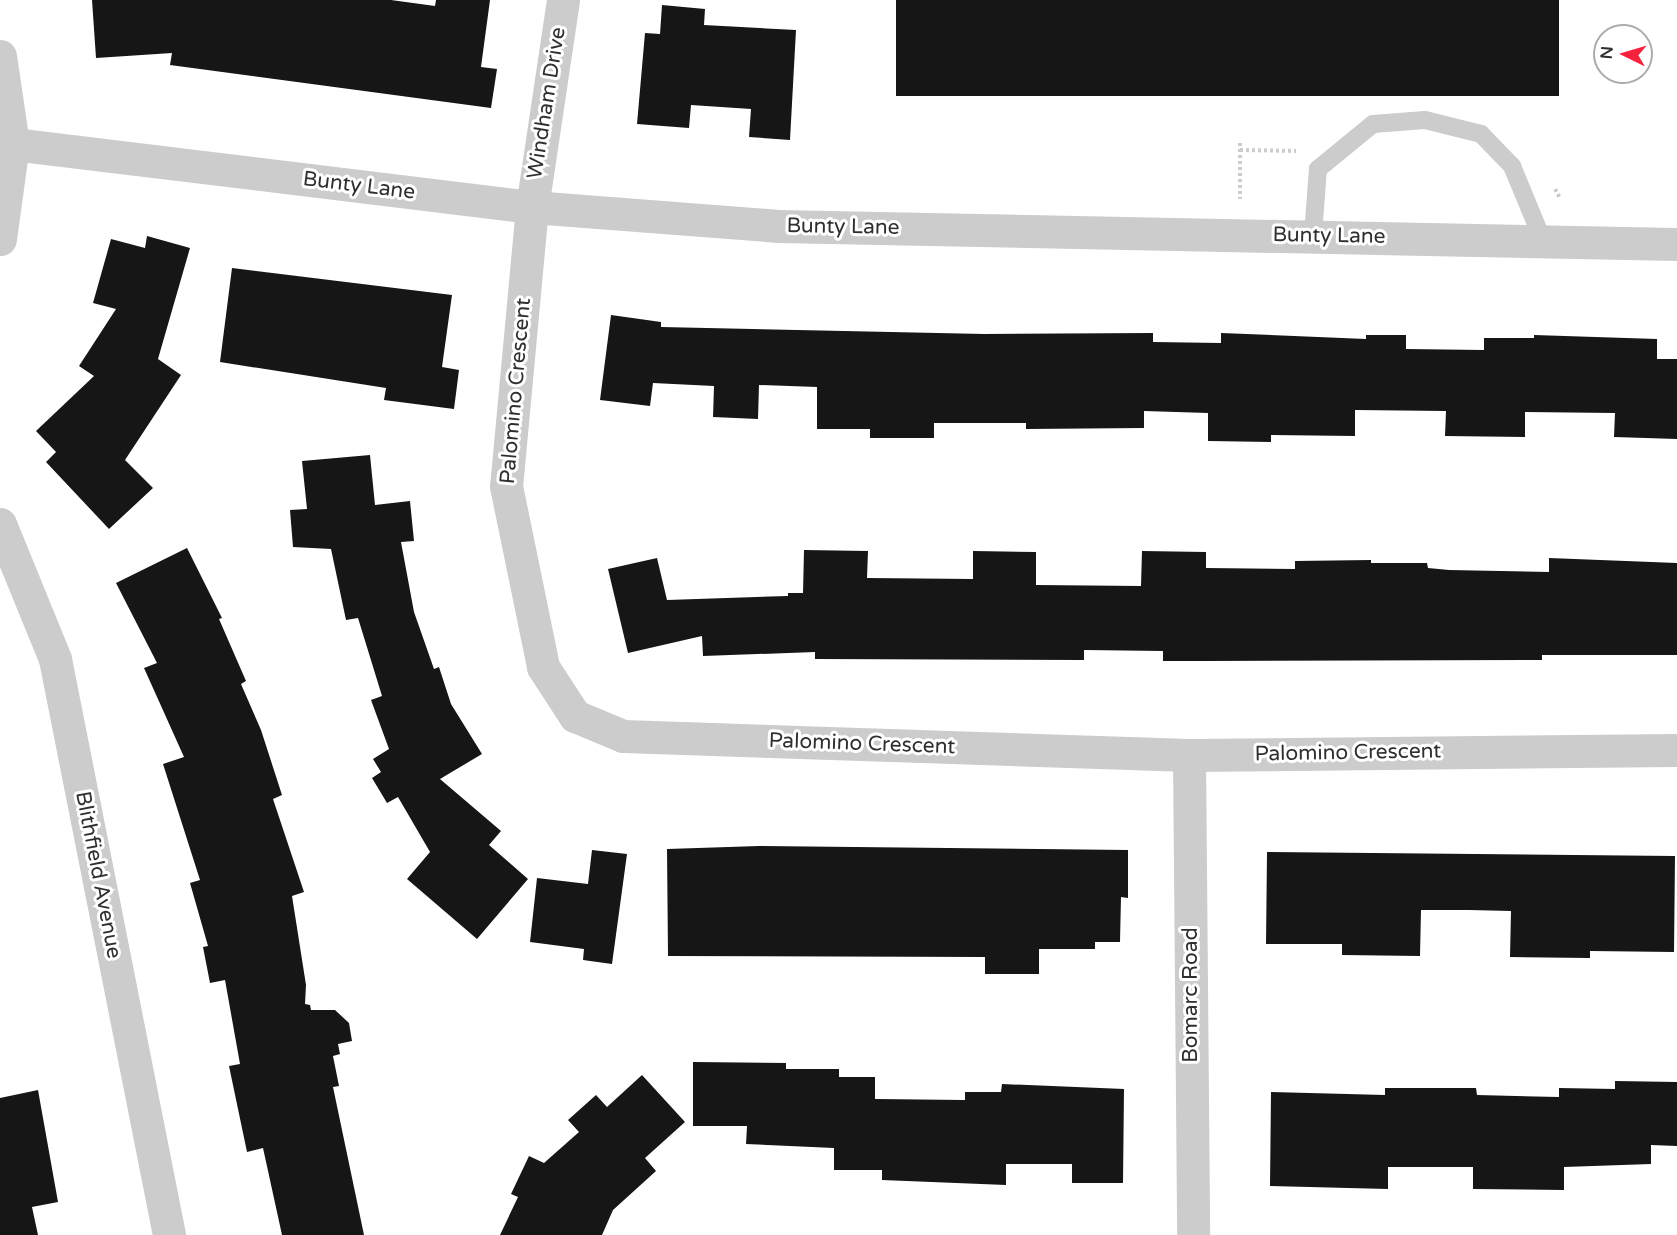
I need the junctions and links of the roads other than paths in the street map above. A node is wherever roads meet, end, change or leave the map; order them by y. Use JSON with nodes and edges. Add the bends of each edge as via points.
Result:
{"nodes":[{"id":1,"x":563,"y":0,"type":"edge"},
{"id":2,"x":0,"y":56,"type":"edge"},
{"id":3,"x":13,"y":144,"type":"junction"},
{"id":4,"x":532,"y":207,"type":"junction"},
{"id":5,"x":1313,"y":235,"type":"junction"},
{"id":6,"x":0,"y":239,"type":"edge"},
{"id":7,"x":1544,"y":241,"type":"junction"},
{"id":8,"x":1677,"y":244,"type":"edge"},
{"id":9,"x":0,"y":524,"type":"edge"},
{"id":10,"x":1677,"y":750,"type":"edge"},
{"id":11,"x":1189,"y":754,"type":"junction"},
{"id":12,"x":169,"y":1235,"type":"edge"},
{"id":13,"x":1193,"y":1235,"type":"edge"}],
"edges":[{"from":1,"to":4,"type":"street","name":"Windham Drive"},
{"from":2,"to":3,"type":"street"},
{"from":3,"to":4,"type":"street","name":"Bunty Lane"},
{"from":3,"to":6,"type":"street"},
{"from":4,"to":5,"type":"street","name":"Bunty Lane","via":[[778,226]]},
{"from":4,"to":11,"type":"street","name":"Palomino Crescent","via":[[506,486],[543,667],[575,716],[623,736]]},
{"from":5,"to":7,"type":"street","name":"Bunty Lane"},
{"from":5,"to":7,"type":"lane","via":[[1318,169],[1372,124],[1425,120],[1481,134],[1512,166]]},
{"from":7,"to":8,"type":"street","name":"Bunty Lane"},
{"from":9,"to":12,"type":"street","name":"Blithfield Avenue","via":[[55,659]]},
{"from":10,"to":11,"type":"street","name":"Palomino Crescent"},
{"from":11,"to":13,"type":"street","name":"Bomarc Road"}]}
